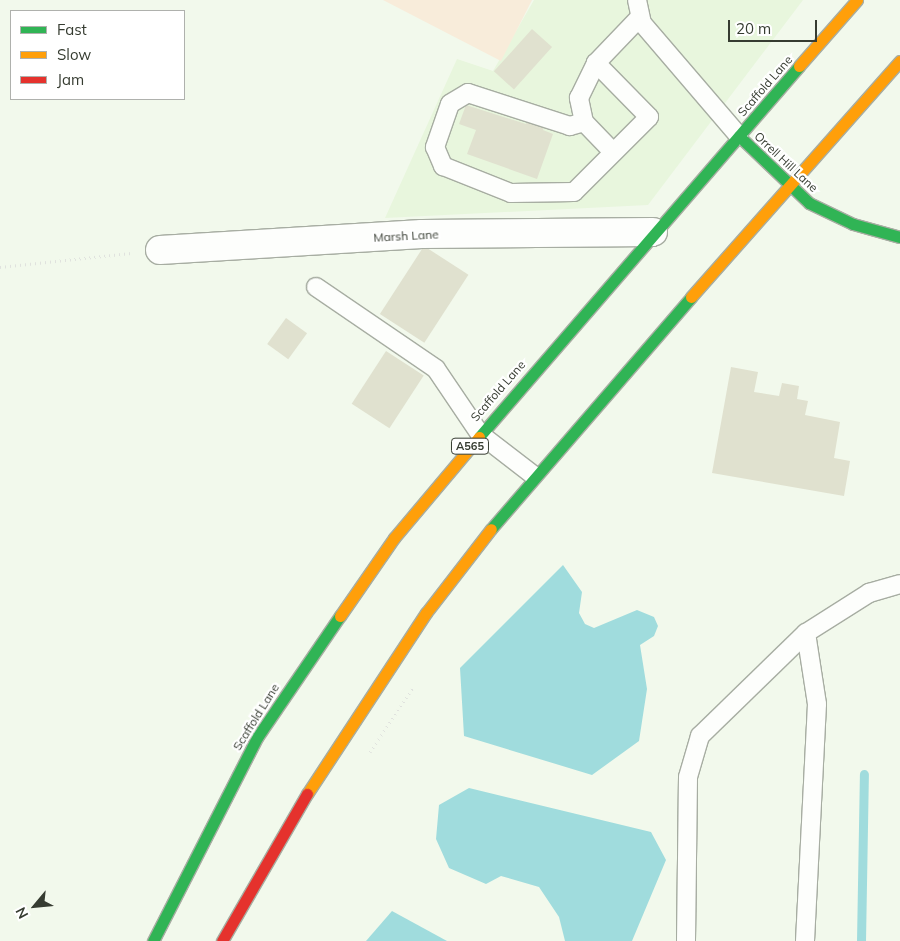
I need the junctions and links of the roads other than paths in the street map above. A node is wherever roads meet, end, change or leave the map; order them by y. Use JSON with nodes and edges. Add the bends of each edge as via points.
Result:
{"nodes":[{"id":1,"x":637,"y":0,"type":"edge"},
{"id":2,"x":857,"y":0,"type":"edge"},
{"id":3,"x":640,"y":18,"type":"junction"},
{"id":4,"x":900,"y":61,"type":"edge"},
{"id":5,"x":596,"y":63,"type":"junction"},
{"id":6,"x":584,"y":122,"type":"junction"},
{"id":7,"x":740,"y":136,"type":"junction"},
{"id":8,"x":614,"y":152,"type":"junction"},
{"id":9,"x":788,"y":186,"type":"junction"},
{"id":10,"x":653,"y":232,"type":"junction"},
{"id":11,"x":900,"y":237,"type":"edge"},
{"id":12,"x":160,"y":250,"type":"road end"},
{"id":13,"x":316,"y":287,"type":"dead end"},
{"id":14,"x":480,"y":434,"type":"junction"},
{"id":15,"x":533,"y":475,"type":"junction"},
{"id":16,"x":900,"y":584,"type":"edge"},
{"id":17,"x":806,"y":633,"type":"junction"},
{"id":18,"x":153,"y":941,"type":"edge"},
{"id":19,"x":222,"y":941,"type":"edge"},
{"id":20,"x":686,"y":941,"type":"edge"},
{"id":21,"x":805,"y":941,"type":"edge"}],
"edges":[{"from":1,"to":3,"type":"lane"},
{"from":2,"to":7,"type":"main road","name":"Scaffold Lane","number":"A565"},
{"from":3,"to":5,"type":"lane"},
{"from":3,"to":7,"type":"lane"},
{"from":4,"to":9,"type":"main road"},
{"from":5,"to":6,"type":"lane","via":[[579,98]]},
{"from":5,"to":8,"type":"lane","via":[[649,117]]},
{"from":6,"to":8,"type":"lane"},
{"from":6,"to":8,"type":"lane","via":[[570,126],[468,93],[450,104],[435,147],[443,166],[511,193],[574,192]]},
{"from":7,"to":9,"type":"main road","name":"Orrell Hill Lane"},
{"from":7,"to":10,"type":"main road","name":"Scaffold Lane","number":"A565"},
{"from":9,"to":11,"type":"main road","name":"Orrell Hill Lane","via":[[824,211]]},
{"from":9,"to":15,"type":"main road"},
{"from":10,"to":12,"type":"street","name":"Marsh Lane","via":[[422,234]]},
{"from":10,"to":14,"type":"main road","name":"Scaffold Lane","number":"A565"},
{"from":13,"to":14,"type":"lane","via":[[436,369]]},
{"from":14,"to":15,"type":"lane"},
{"from":14,"to":18,"type":"main road","name":"Scaffold Lane","number":"A565","via":[[394,538],[258,736]]},
{"from":15,"to":19,"type":"main road","via":[[426,613],[351,723],[256,874]]},
{"from":16,"to":17,"type":"lane","via":[[869,593]]},
{"from":17,"to":20,"type":"lane","via":[[700,736],[688,777]]},
{"from":17,"to":21,"type":"lane","via":[[817,704]]}]}
